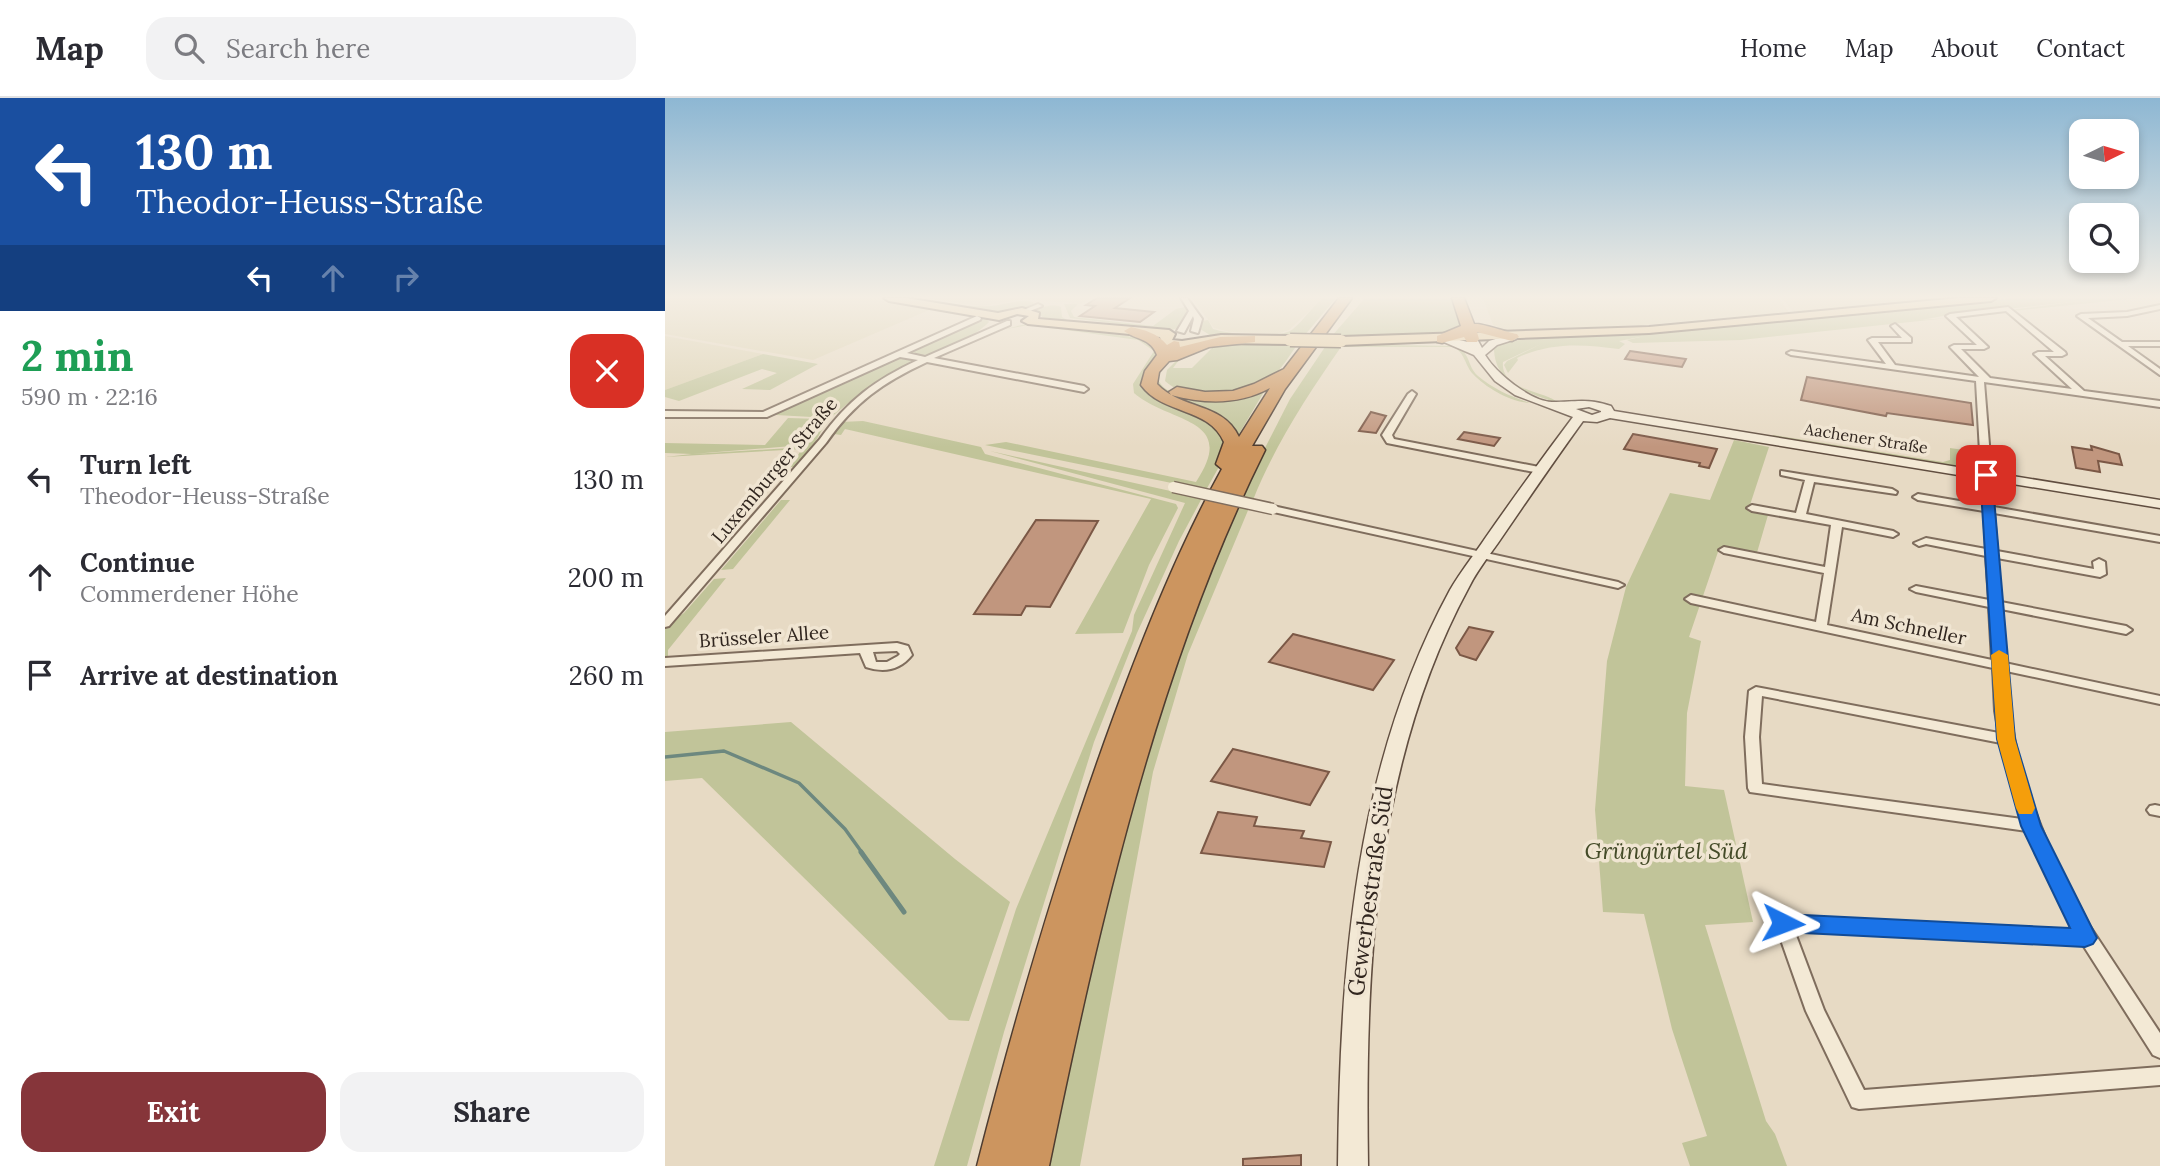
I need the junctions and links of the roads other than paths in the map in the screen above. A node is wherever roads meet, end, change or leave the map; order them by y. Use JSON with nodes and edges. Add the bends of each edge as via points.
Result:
{"nodes":[{"id":1,"x":912,"y":348,"type":"edge"},
{"id":2,"x":949,"y":348,"type":"edge"},
{"id":3,"x":1169,"y":348,"type":"edge"},
{"id":4,"x":1171,"y":348,"type":"edge"},
{"id":5,"x":1309,"y":348,"type":"edge"},
{"id":6,"x":1318,"y":348,"type":"edge"},
{"id":7,"x":1481,"y":348,"type":"edge"},
{"id":8,"x":1878,"y":348,"type":"edge"},
{"id":9,"x":1955,"y":348,"type":"edge"},
{"id":10,"x":2055,"y":348,"type":"edge"},
{"id":11,"x":2125,"y":348,"type":"edge"},
{"id":12,"x":1791,"y":353,"type":"dead end"},
{"id":13,"x":899,"y":354,"type":"junction"},
{"id":14,"x":927,"y":359,"type":"junction"},
{"id":15,"x":1294,"y":364,"type":"junction"},
{"id":16,"x":1893,"y":368,"type":"junction"},
{"id":17,"x":2160,"y":373,"type":"edge"},
{"id":18,"x":1984,"y":380,"type":"junction"},
{"id":19,"x":1084,"y":389,"type":"dead end"},
{"id":20,"x":1412,"y":394,"type":"dead end"},
{"id":21,"x":2082,"y":394,"type":"junction"},
{"id":22,"x":2160,"y":404,"type":"edge"},
{"id":23,"x":1574,"y":411,"type":"junction"},
{"id":24,"x":665,"y":414,"type":"edge"},
{"id":25,"x":1539,"y":470,"type":"junction"},
{"id":26,"x":1784,"y":473,"type":"dead end"},
{"id":27,"x":1986,"y":475,"type":"junction"},
{"id":28,"x":1225,"y":476,"type":"junction"},
{"id":29,"x":1810,"y":478,"type":"junction"},
{"id":30,"x":1173,"y":487,"type":"dead end"},
{"id":31,"x":1892,"y":492,"type":"dead end"},
{"id":32,"x":1918,"y":497,"type":"dead end"},
{"id":33,"x":2160,"y":504,"type":"edge"},
{"id":34,"x":1752,"y":508,"type":"dead end"},
{"id":35,"x":1989,"y":509,"type":"junction"},
{"id":36,"x":1800,"y":517,"type":"junction"},
{"id":37,"x":1837,"y":523,"type":"junction"},
{"id":38,"x":1893,"y":534,"type":"dead end"},
{"id":39,"x":2160,"y":539,"type":"edge"},
{"id":40,"x":1919,"y":542,"type":"dead end"},
{"id":41,"x":1724,"y":550,"type":"dead end"},
{"id":42,"x":1483,"y":553,"type":"junction"},
{"id":43,"x":1993,"y":554,"type":"junction"},
{"id":44,"x":2099,"y":562,"type":"dead end"},
{"id":45,"x":1830,"y":571,"type":"junction"},
{"id":46,"x":1618,"y":584,"type":"dead end"},
{"id":47,"x":1916,"y":589,"type":"dead end"},
{"id":48,"x":1691,"y":599,"type":"dead end"},
{"id":49,"x":1995,"y":604,"type":"junction"},
{"id":50,"x":665,"y":623,"type":"edge"},
{"id":51,"x":1821,"y":627,"type":"junction"},
{"id":52,"x":2126,"y":630,"type":"dead end"},
{"id":53,"x":865,"y":649,"type":"dead end"},
{"id":54,"x":665,"y":662,"type":"edge"},
{"id":55,"x":2001,"y":666,"type":"junction"},
{"id":56,"x":2160,"y":700,"type":"edge"},
{"id":57,"x":2006,"y":739,"type":"junction"},
{"id":58,"x":2031,"y":826,"type":"junction"},
{"id":59,"x":2085,"y":938,"type":"junction"},
{"id":60,"x":2160,"y":1049,"type":"edge"},
{"id":61,"x":2160,"y":1076,"type":"edge"},
{"id":62,"x":996,"y":1166,"type":"edge"},
{"id":63,"x":1030,"y":1166,"type":"edge"},
{"id":64,"x":1353,"y":1166,"type":"edge"}],
"edges":[{"from":1,"to":13,"type":"street"},
{"from":2,"to":14,"type":"street","name":"Luxemburger Straße"},
{"from":3,"to":28,"type":"highway","via":[[1149,380],[1155,393],[1227,427],[1233,442]]},
{"from":4,"to":15,"type":"highway","via":[[1162,383],[1175,392],[1201,397],[1254,390]]},
{"from":5,"to":15,"type":"highway"},
{"from":6,"to":63,"type":"highway","via":[[1270,423],[1218,529],[1148,718],[1108,844]]},
{"from":7,"to":23,"type":"main road","name":"Aachener Straße","via":[[1500,382],[1526,396]]},
{"from":8,"to":16,"type":"street"},
{"from":9,"to":18,"type":"street"},
{"from":10,"to":21,"type":"street","via":[[2062,354],[2038,354]]},
{"from":11,"to":17,"type":"street"},
{"from":12,"to":16,"type":"street"},
{"from":13,"to":14,"type":"street"},
{"from":13,"to":24,"type":"street","via":[[764,415]]},
{"from":14,"to":19,"type":"street"},
{"from":14,"to":50,"type":"street","name":"Luxemburger Straße","via":[[879,384],[836,419],[823,440]]},
{"from":15,"to":28,"type":"highway"},
{"from":16,"to":18,"type":"street"},
{"from":18,"to":21,"type":"street"},
{"from":18,"to":27,"type":"street"},
{"from":20,"to":25,"type":"street","via":[[1387,435],[1390,441]]},
{"from":21,"to":22,"type":"street"},
{"from":23,"to":25,"type":"main road","name":"Gewerbestraße Süd"},
{"from":23,"to":27,"type":"main road","name":"Aachener Straße"},
{"from":25,"to":42,"type":"main road","name":"Gewerbestraße Süd"},
{"from":26,"to":29,"type":"street"},
{"from":27,"to":33,"type":"main road","name":"Aachener Straße"},
{"from":27,"to":35,"type":"street"},
{"from":28,"to":62,"type":"highway","via":[[1168,601],[1093,807]]},
{"from":29,"to":31,"type":"street"},
{"from":29,"to":36,"type":"street"},
{"from":30,"to":42,"type":"street","bridge":true},
{"from":32,"to":35,"type":"street"},
{"from":34,"to":36,"type":"street"},
{"from":35,"to":39,"type":"street"},
{"from":35,"to":43,"type":"street"},
{"from":36,"to":37,"type":"street"},
{"from":37,"to":38,"type":"street"},
{"from":37,"to":45,"type":"street"},
{"from":40,"to":43,"type":"street"},
{"from":41,"to":45,"type":"street"},
{"from":42,"to":46,"type":"street"},
{"from":42,"to":64,"type":"main road","name":"Gewerbestraße Süd","via":[[1456,594],[1409,702],[1373,836],[1355,988]]},
{"from":43,"to":44,"type":"street","via":[[2100,574]]},
{"from":43,"to":49,"type":"street"},
{"from":45,"to":51,"type":"street"},
{"from":47,"to":49,"type":"street"},
{"from":48,"to":51,"type":"street","name":"Am Schneller"},
{"from":49,"to":52,"type":"street"},
{"from":49,"to":55,"type":"street"},
{"from":51,"to":55,"type":"street","name":"Am Schneller"},
{"from":53,"to":54,"type":"street","name":"Brüsseler Allee"},
{"from":55,"to":56,"type":"street","name":"Am Schneller"},
{"from":55,"to":57,"type":"street"},
{"from":57,"to":58,"type":"street"},
{"from":57,"to":58,"type":"street","via":[[1756,691],[1752,737],[1755,788]]},
{"from":58,"to":59,"type":"street"},
{"from":59,"to":60,"type":"street"},
{"from":59,"to":61,"type":"street","via":[[1783,923],[1815,1011],[1859,1100]]}]}
